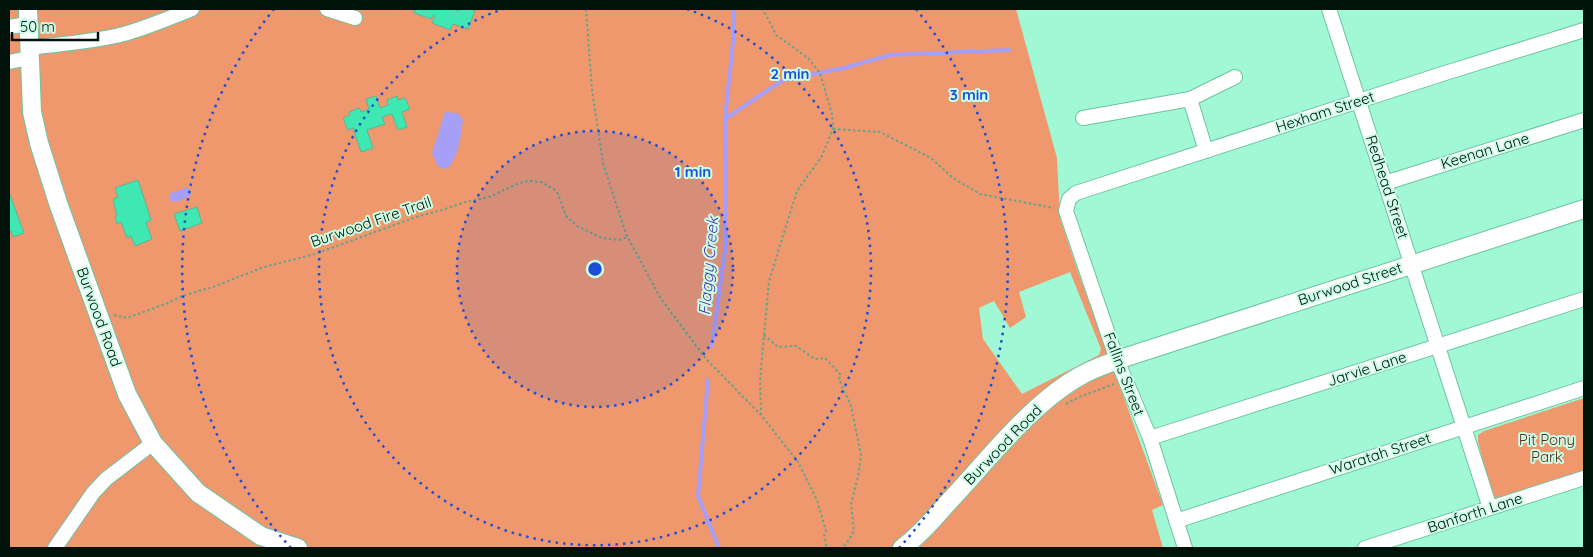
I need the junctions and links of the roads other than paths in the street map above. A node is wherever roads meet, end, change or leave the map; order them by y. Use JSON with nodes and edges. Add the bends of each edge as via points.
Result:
{"nodes":[{"id":1,"x":192,"y":9,"type":"edge"},
{"id":2,"x":327,"y":9,"type":"edge"},
{"id":3,"x":1329,"y":9,"type":"edge"},
{"id":4,"x":28,"y":16,"type":"edge"},
{"id":5,"x":355,"y":18,"type":"dead end"},
{"id":6,"x":9,"y":27,"type":"edge"},
{"id":7,"x":1584,"y":30,"type":"edge"},
{"id":8,"x":29,"y":53,"type":"junction"},
{"id":9,"x":9,"y":62,"type":"edge"},
{"id":10,"x":1234,"y":77,"type":"dead end"},
{"id":11,"x":1190,"y":99,"type":"junction"},
{"id":12,"x":1359,"y":101,"type":"junction"},
{"id":13,"x":1083,"y":118,"type":"dead end"},
{"id":14,"x":1584,"y":120,"type":"edge"},
{"id":15,"x":1206,"y":151,"type":"junction"},
{"id":16,"x":1386,"y":183,"type":"junction"},
{"id":17,"x":1067,"y":205,"type":"joint"},
{"id":18,"x":1584,"y":209,"type":"edge"},
{"id":19,"x":1412,"y":264,"type":"junction"},
{"id":20,"x":1584,"y":299,"type":"edge"},
{"id":21,"x":1439,"y":346,"type":"junction"},
{"id":22,"x":1117,"y":360,"type":"junction"},
{"id":23,"x":1584,"y":388,"type":"edge"},
{"id":24,"x":1465,"y":426,"type":"junction"},
{"id":25,"x":1150,"y":438,"type":"junction"},
{"id":26,"x":153,"y":444,"type":"junction"},
{"id":27,"x":1584,"y":478,"type":"edge"},
{"id":28,"x":1490,"y":508,"type":"junction"},
{"id":29,"x":1176,"y":521,"type":"junction"},
{"id":30,"x":55,"y":548,"type":"edge"},
{"id":31,"x":298,"y":548,"type":"edge"},
{"id":32,"x":902,"y":548,"type":"edge"},
{"id":33,"x":1185,"y":548,"type":"edge"},
{"id":34,"x":1365,"y":548,"type":"edge"}],
"edges":[{"from":1,"to":8,"type":"street","via":[[152,26]]},
{"from":2,"to":5,"type":"street"},
{"from":3,"to":12,"type":"street","name":"Redhead Street"},
{"from":4,"to":6,"type":"street"},
{"from":4,"to":8,"type":"main road","name":"Burwood Road"},
{"from":7,"to":12,"type":"street","name":"Hexham Street"},
{"from":8,"to":9,"type":"street"},
{"from":8,"to":26,"type":"main road","name":"Burwood Road","via":[[32,112],[58,203],[127,394]]},
{"from":10,"to":11,"type":"street"},
{"from":11,"to":13,"type":"street"},
{"from":11,"to":15,"type":"street"},
{"from":12,"to":15,"type":"street","name":"Hexham Street"},
{"from":12,"to":16,"type":"street","name":"Redhead Street"},
{"from":14,"to":16,"type":"street","name":"Keenan Lane"},
{"from":15,"to":17,"type":"street","name":"Hexham Street","via":[[1076,193]]},
{"from":16,"to":19,"type":"street","name":"Redhead Street"},
{"from":17,"to":22,"type":"street","name":"Fallins Street"},
{"from":18,"to":19,"type":"main road","name":"Burwood Street"},
{"from":19,"to":21,"type":"street","name":"Redhead Street"},
{"from":19,"to":22,"type":"main road","name":"Burwood Street"},
{"from":20,"to":21,"type":"street","name":"Jarvie Lane"},
{"from":21,"to":24,"type":"street","name":"Redhead Street"},
{"from":21,"to":25,"type":"street","name":"Jarvie Lane"},
{"from":22,"to":25,"type":"street","name":"Fallins Street"},
{"from":22,"to":32,"type":"main road","name":"Burwood Road","via":[[1081,376],[1034,411]]},
{"from":23,"to":24,"type":"street","name":"Waratah Street"},
{"from":24,"to":28,"type":"street","name":"Redhead Street"},
{"from":24,"to":29,"type":"street","name":"Waratah Street"},
{"from":25,"to":29,"type":"street","name":"Fallins Street"},
{"from":26,"to":30,"type":"street","via":[[106,479]]},
{"from":26,"to":31,"type":"main road","name":"Burwood Road","via":[[198,493],[261,536]]},
{"from":27,"to":28,"type":"street","name":"Banforth Lane"},
{"from":28,"to":34,"type":"street","name":"Banforth Lane"},
{"from":29,"to":33,"type":"street","name":"Fallins Street"}]}
